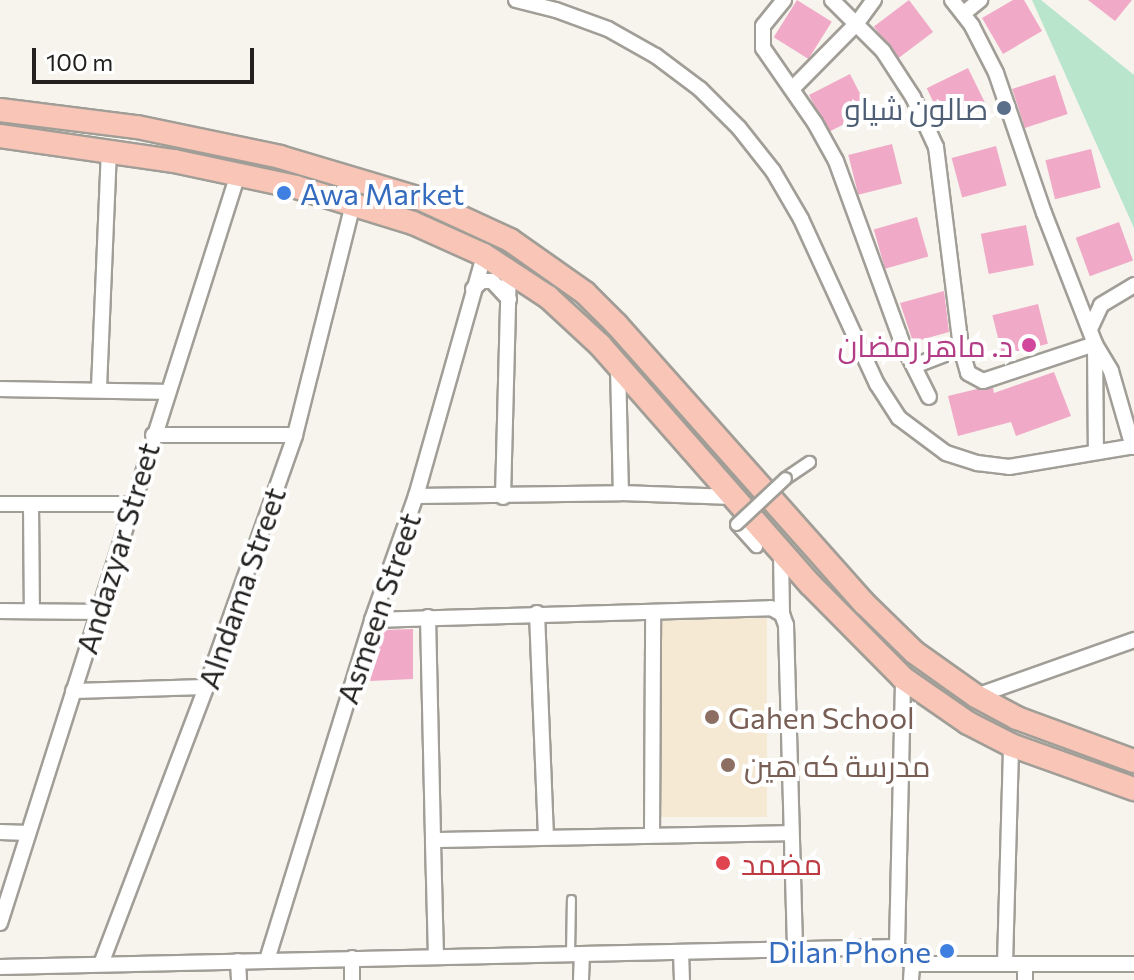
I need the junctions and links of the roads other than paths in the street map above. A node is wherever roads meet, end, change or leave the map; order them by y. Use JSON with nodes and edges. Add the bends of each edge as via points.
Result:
{"nodes":[{"id":1,"x":516,"y":0,"type":"edge"},
{"id":2,"x":784,"y":0,"type":"edge"},
{"id":3,"x":832,"y":0,"type":"edge"},
{"id":4,"x":874,"y":0,"type":"edge"},
{"id":5,"x":952,"y":0,"type":"edge"},
{"id":6,"x":980,"y":0,"type":"edge"},
{"id":7,"x":964,"y":13,"type":"junction"},
{"id":8,"x":857,"y":23,"type":"junction"},
{"id":9,"x":792,"y":89,"type":"junction"},
{"id":10,"x":0,"y":110,"type":"edge"},
{"id":11,"x":0,"y":136,"type":"edge"},
{"id":12,"x":109,"y":151,"type":"junction"},
{"id":13,"x":238,"y":174,"type":"junction"},
{"id":14,"x":400,"y":191,"type":"junction"},
{"id":15,"x":353,"y":204,"type":"junction"},
{"id":16,"x":442,"y":207,"type":"junction"},
{"id":17,"x":390,"y":216,"type":"junction"},
{"id":18,"x":432,"y":231,"type":"junction"},
{"id":19,"x":484,"y":255,"type":"junction"},
{"id":20,"x":509,"y":269,"type":"junction"},
{"id":21,"x":473,"y":289,"type":"junction"},
{"id":22,"x":1131,"y":290,"type":"edge"},
{"id":23,"x":509,"y":299,"type":"junction"},
{"id":24,"x":1090,"y":329,"type":"junction"},
{"id":25,"x":1095,"y":344,"type":"junction"},
{"id":26,"x":961,"y":348,"type":"junction"},
{"id":27,"x":618,"y":364,"type":"junction"},
{"id":28,"x":914,"y":366,"type":"junction"},
{"id":29,"x":99,"y":388,"type":"junction"},
{"id":30,"x":0,"y":389,"type":"edge"},
{"id":31,"x":166,"y":392,"type":"junction"},
{"id":32,"x":929,"y":397,"type":"dead end"},
{"id":33,"x":153,"y":435,"type":"junction"},
{"id":34,"x":295,"y":435,"type":"junction"},
{"id":35,"x":1133,"y":446,"type":"edge"},
{"id":36,"x":1096,"y":452,"type":"junction"},
{"id":37,"x":809,"y":462,"type":"dead end"},
{"id":38,"x":621,"y":493,"type":"junction"},
{"id":39,"x":416,"y":496,"type":"junction"},
{"id":40,"x":503,"y":497,"type":"junction"},
{"id":41,"x":733,"y":497,"type":"junction"},
{"id":42,"x":0,"y":504,"type":"edge"},
{"id":43,"x":31,"y":504,"type":"junction"},
{"id":44,"x":131,"y":504,"type":"junction"},
{"id":45,"x":756,"y":546,"type":"dead end"},
{"id":46,"x":781,"y":549,"type":"junction"},
{"id":47,"x":0,"y":611,"type":"edge"},
{"id":48,"x":32,"y":611,"type":"junction"},
{"id":49,"x":97,"y":612,"type":"junction"},
{"id":50,"x":653,"y":612,"type":"junction"},
{"id":51,"x":537,"y":613,"type":"junction"},
{"id":52,"x":782,"y":614,"type":"junction"},
{"id":53,"x":428,"y":617,"type":"junction"},
{"id":54,"x":372,"y":620,"type":"junction"},
{"id":55,"x":1134,"y":640,"type":"edge"},
{"id":56,"x":903,"y":678,"type":"junction"},
{"id":57,"x":206,"y":687,"type":"junction"},
{"id":58,"x":73,"y":691,"type":"junction"},
{"id":59,"x":976,"y":696,"type":"junction"},
{"id":60,"x":1011,"y":745,"type":"junction"},
{"id":61,"x":1134,"y":761,"type":"edge"},
{"id":62,"x":1134,"y":789,"type":"edge"},
{"id":63,"x":0,"y":832,"type":"edge"},
{"id":64,"x":28,"y":833,"type":"junction"},
{"id":65,"x":790,"y":833,"type":"junction"},
{"id":66,"x":652,"y":835,"type":"junction"},
{"id":67,"x":546,"y":836,"type":"junction"},
{"id":68,"x":433,"y":840,"type":"junction"},
{"id":69,"x":571,"y":899,"type":"dead end"},
{"id":70,"x":0,"y":923,"type":"edge"},
{"id":71,"x":897,"y":947,"type":"junction"},
{"id":72,"x":795,"y":949,"type":"junction"},
{"id":73,"x":681,"y":952,"type":"junction"},
{"id":74,"x":576,"y":954,"type":"junction"},
{"id":75,"x":436,"y":957,"type":"junction"},
{"id":76,"x":352,"y":958,"type":"junction"},
{"id":77,"x":267,"y":960,"type":"junction"},
{"id":78,"x":238,"y":961,"type":"junction"},
{"id":79,"x":101,"y":964,"type":"junction"},
{"id":80,"x":912,"y":964,"type":"junction"},
{"id":81,"x":1005,"y":964,"type":"junction"},
{"id":82,"x":1025,"y":964,"type":"junction"},
{"id":83,"x":1134,"y":964,"type":"edge"},
{"id":84,"x":0,"y":967,"type":"edge"},
{"id":85,"x":239,"y":980,"type":"edge"},
{"id":86,"x":352,"y":980,"type":"edge"},
{"id":87,"x":581,"y":980,"type":"edge"},
{"id":88,"x":682,"y":980,"type":"edge"},
{"id":89,"x":911,"y":980,"type":"edge"},
{"id":90,"x":1025,"y":980,"type":"edge"}],
"edges":[{"from":1,"to":36,"type":"street","via":[[608,29],[656,56],[739,128],[801,219],[877,384],[899,418],[946,453],[977,463],[1009,467]]},
{"from":2,"to":9,"type":"street","via":[[763,26],[760,40]]},
{"from":3,"to":8,"type":"street"},
{"from":4,"to":8,"type":"street"},
{"from":5,"to":7,"type":"street"},
{"from":6,"to":7,"type":"street"},
{"from":7,"to":24,"type":"street","via":[[996,73]]},
{"from":8,"to":9,"type":"street"},
{"from":8,"to":26,"type":"street","via":[[913,97],[936,147]]},
{"from":9,"to":28,"type":"street","via":[[836,161]]},
{"from":10,"to":14,"type":"main road","via":[[209,140]]},
{"from":11,"to":12,"type":"main road"},
{"from":12,"to":13,"type":"main road"},
{"from":12,"to":29,"type":"street"},
{"from":13,"to":15,"type":"main road"},
{"from":13,"to":31,"type":"street","name":"Andazyar Street"},
{"from":14,"to":16,"type":"main road"},
{"from":14,"to":17,"type":"main road"},
{"from":15,"to":17,"type":"main road"},
{"from":15,"to":34,"type":"street","name":"Alndama Street"},
{"from":16,"to":18,"type":"main road"},
{"from":16,"to":59,"type":"main road","via":[[521,247],[585,293],[888,628]]},
{"from":17,"to":18,"type":"main road"},
{"from":18,"to":19,"type":"main road"},
{"from":19,"to":20,"type":"main road"},
{"from":19,"to":21,"type":"street","name":"Asmeen Street"},
{"from":20,"to":23,"type":"street"},
{"from":20,"to":27,"type":"main road","via":[[566,312]]},
{"from":21,"to":23,"type":"street","via":[[492,281]]},
{"from":21,"to":39,"type":"street","name":"Asmeen Street"},
{"from":22,"to":24,"type":"street","via":[[1101,305]]},
{"from":23,"to":40,"type":"street"},
{"from":24,"to":25,"type":"street"},
{"from":25,"to":26,"type":"street","via":[[983,381],[968,373]]},
{"from":25,"to":35,"type":"street","via":[[1111,371]]},
{"from":25,"to":36,"type":"street"},
{"from":26,"to":28,"type":"street"},
{"from":27,"to":38,"type":"street"},
{"from":27,"to":41,"type":"main road"},
{"from":28,"to":32,"type":"street"},
{"from":29,"to":30,"type":"street"},
{"from":29,"to":31,"type":"street"},
{"from":31,"to":33,"type":"street","name":"Andazyar Street"},
{"from":33,"to":34,"type":"street"},
{"from":33,"to":44,"type":"street","name":"Andazyar Street"},
{"from":34,"to":57,"type":"street","name":"Alndama Street"},
{"from":35,"to":36,"type":"street"},
{"from":37,"to":45,"type":"street","bridge":true,"via":[[736,524]]},
{"from":38,"to":40,"type":"street"},
{"from":38,"to":41,"type":"street"},
{"from":39,"to":40,"type":"street"},
{"from":39,"to":54,"type":"street","name":"Asmeen Street"},
{"from":41,"to":46,"type":"main road"},
{"from":42,"to":43,"type":"street"},
{"from":43,"to":44,"type":"street"},
{"from":43,"to":48,"type":"street"},
{"from":44,"to":49,"type":"street","name":"Andazyar Street"},
{"from":46,"to":52,"type":"street"},
{"from":46,"to":56,"type":"main road"},
{"from":47,"to":48,"type":"street"},
{"from":48,"to":49,"type":"street"},
{"from":49,"to":58,"type":"street","name":"Andazyar Street"},
{"from":50,"to":51,"type":"street"},
{"from":50,"to":52,"type":"street","via":[[771,608]]},
{"from":50,"to":66,"type":"street"},
{"from":51,"to":53,"type":"street"},
{"from":51,"to":67,"type":"street"},
{"from":52,"to":65,"type":"street"},
{"from":53,"to":54,"type":"street"},
{"from":53,"to":68,"type":"street"},
{"from":54,"to":77,"type":"street","name":"Asmeen Street"},
{"from":55,"to":59,"type":"street"},
{"from":56,"to":60,"type":"main road"},
{"from":56,"to":71,"type":"street"},
{"from":57,"to":58,"type":"street"},
{"from":57,"to":79,"type":"street","name":"Alndama Street"},
{"from":58,"to":64,"type":"street","name":"Andazyar Street"},
{"from":59,"to":61,"type":"main road","via":[[1041,729]]},
{"from":60,"to":62,"type":"main road"},
{"from":60,"to":81,"type":"street"},
{"from":63,"to":64,"type":"street"},
{"from":64,"to":70,"type":"street","name":"Andazyar Street"},
{"from":65,"to":66,"type":"street"},
{"from":65,"to":72,"type":"street"},
{"from":66,"to":67,"type":"street"},
{"from":67,"to":68,"type":"street"},
{"from":68,"to":75,"type":"street"},
{"from":69,"to":74,"type":"lane"},
{"from":71,"to":72,"type":"street"},
{"from":71,"to":80,"type":"street"},
{"from":72,"to":73,"type":"street"},
{"from":73,"to":74,"type":"street"},
{"from":73,"to":88,"type":"street"},
{"from":74,"to":75,"type":"street"},
{"from":74,"to":87,"type":"street"},
{"from":75,"to":76,"type":"street"},
{"from":76,"to":77,"type":"street"},
{"from":76,"to":86,"type":"street"},
{"from":77,"to":78,"type":"street"},
{"from":78,"to":79,"type":"street"},
{"from":78,"to":85,"type":"street"},
{"from":79,"to":84,"type":"street"},
{"from":80,"to":81,"type":"street"},
{"from":80,"to":89,"type":"street"},
{"from":81,"to":82,"type":"street"},
{"from":82,"to":83,"type":"street"},
{"from":82,"to":90,"type":"street"}]}
